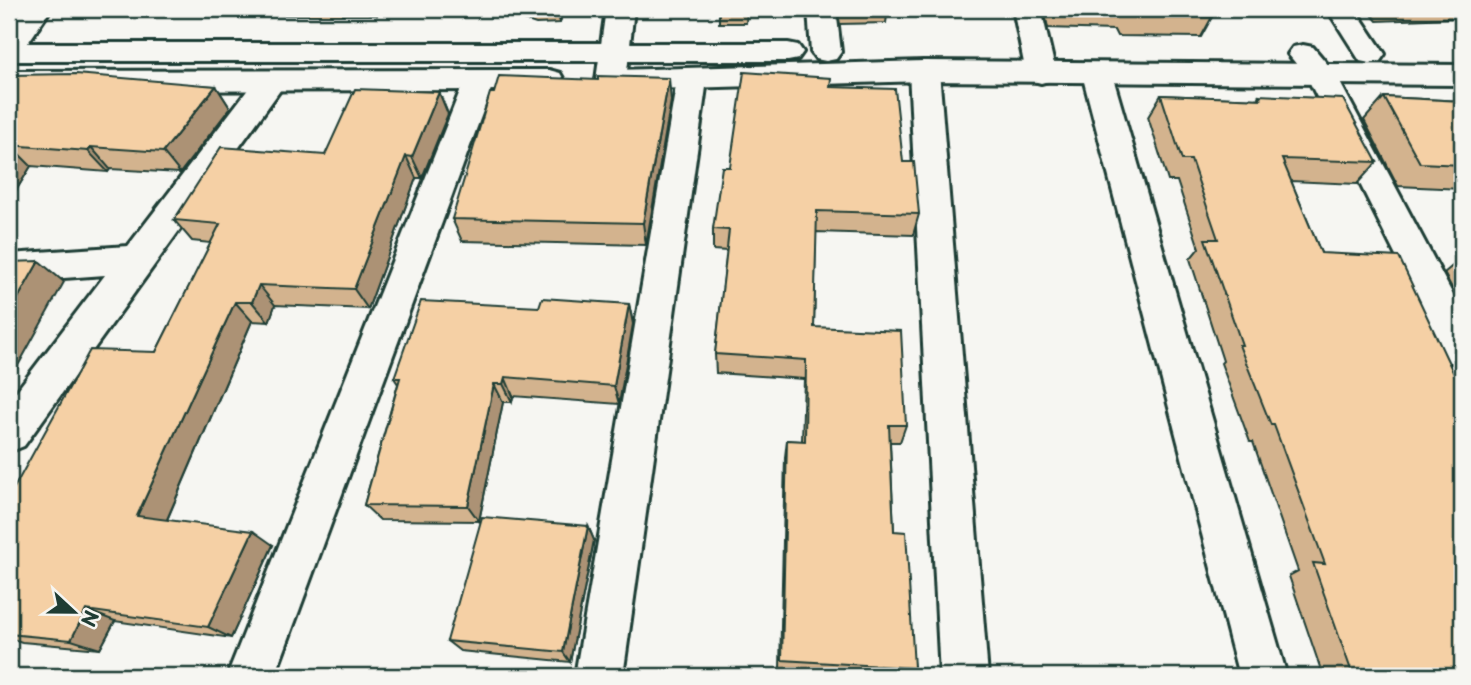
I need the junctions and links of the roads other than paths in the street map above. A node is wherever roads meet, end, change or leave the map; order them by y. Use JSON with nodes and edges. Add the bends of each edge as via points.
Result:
{"nodes":[{"id":1,"x":37,"y":9,"type":"edge"},
{"id":2,"x":620,"y":9,"type":"edge"},
{"id":3,"x":822,"y":9,"type":"edge"},
{"id":4,"x":1027,"y":9,"type":"edge"},
{"id":5,"x":1341,"y":9,"type":"edge"},
{"id":6,"x":9,"y":50,"type":"edge"},
{"id":7,"x":615,"y":50,"type":"junction"},
{"id":8,"x":826,"y":52,"type":"junction"},
{"id":9,"x":1370,"y":54,"type":"junction"},
{"id":10,"x":1462,"y":54,"type":"edge"},
{"id":11,"x":1038,"y":62,"type":"junction"},
{"id":12,"x":1312,"y":64,"type":"junction"},
{"id":13,"x":924,"y":71,"type":"junction"},
{"id":14,"x":1097,"y":74,"type":"junction"},
{"id":15,"x":1462,"y":75,"type":"edge"},
{"id":16,"x":9,"y":80,"type":"edge"},
{"id":17,"x":589,"y":80,"type":"junction"},
{"id":18,"x":692,"y":80,"type":"junction"},
{"id":19,"x":479,"y":81,"type":"junction"},
{"id":20,"x":270,"y":82,"type":"junction"},
{"id":21,"x":138,"y":259,"type":"junction"},
{"id":22,"x":9,"y":268,"type":"edge"},
{"id":23,"x":1462,"y":349,"type":"edge"},
{"id":24,"x":9,"y":433,"type":"edge"},
{"id":25,"x":251,"y":676,"type":"edge"},
{"id":26,"x":599,"y":676,"type":"edge"},
{"id":27,"x":964,"y":676,"type":"edge"},
{"id":28,"x":1263,"y":676,"type":"edge"}],
"edges":[{"from":1,"to":6,"type":"street"},
{"from":2,"to":7,"type":"street"},
{"from":3,"to":8,"type":"street"},
{"from":4,"to":11,"type":"street"},
{"from":5,"to":9,"type":"street"},
{"from":6,"to":7,"type":"street"},
{"from":7,"to":8,"type":"street"},
{"from":7,"to":17,"type":"street"},
{"from":8,"to":11,"type":"street"},
{"from":9,"to":10,"type":"street"},
{"from":9,"to":12,"type":"street"},
{"from":11,"to":12,"type":"street"},
{"from":11,"to":13,"type":"street"},
{"from":11,"to":14,"type":"street"},
{"from":12,"to":14,"type":"street"},
{"from":12,"to":15,"type":"street"},
{"from":12,"to":23,"type":"street"},
{"from":13,"to":18,"type":"street"},
{"from":13,"to":27,"type":"street"},
{"from":14,"to":28,"type":"street"},
{"from":16,"to":20,"type":"street"},
{"from":17,"to":18,"type":"street"},
{"from":17,"to":19,"type":"street"},
{"from":18,"to":26,"type":"street"},
{"from":19,"to":20,"type":"street"},
{"from":19,"to":25,"type":"street"},
{"from":20,"to":21,"type":"street"},
{"from":21,"to":22,"type":"street"},
{"from":21,"to":24,"type":"street"}]}
